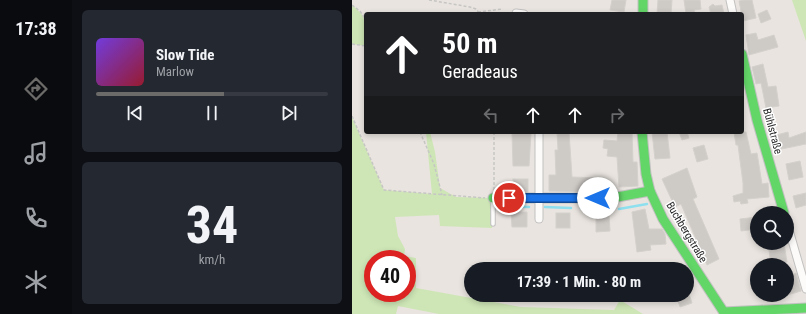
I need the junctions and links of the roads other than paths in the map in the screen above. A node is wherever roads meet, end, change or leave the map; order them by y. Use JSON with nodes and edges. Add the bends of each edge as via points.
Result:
{"nodes":[{"id":1,"x":643,"y":0,"type":"edge"},
{"id":2,"x":730,"y":0,"type":"edge"},
{"id":3,"x":643,"y":12,"type":"edge"},
{"id":4,"x":733,"y":12,"type":"edge"},
{"id":5,"x":744,"y":63,"type":"edge"},
{"id":6,"x":539,"y":134,"type":"edge"},
{"id":7,"x":642,"y":134,"type":"edge"},
{"id":8,"x":650,"y":191,"type":"junction"},
{"id":9,"x":494,"y":198,"type":"joint"},
{"id":10,"x":540,"y":198,"type":"junction"},
{"id":11,"x":782,"y":206,"type":"edge"},
{"id":12,"x":539,"y":219,"type":"dead end"},
{"id":13,"x":493,"y":224,"type":"dead end"},
{"id":14,"x":794,"y":248,"type":"edge"},
{"id":15,"x":806,"y":289,"type":"edge"},
{"id":16,"x":806,"y":308,"type":"edge"},
{"id":17,"x":725,"y":313,"type":"edge"}],
"edges":[{"from":1,"to":3,"type":"street"},
{"from":2,"to":4,"type":"street"},
{"from":5,"to":11,"type":"street","name":"Bühlstraße","via":[[757,120]]},
{"from":6,"to":10,"type":"street"},
{"from":7,"to":8,"type":"street","name":"Buchbergstraße"},
{"from":8,"to":10,"type":"street","via":[[612,198]]},
{"from":8,"to":17,"type":"street","name":"Buchbergstraße","via":[[663,219]]},
{"from":9,"to":10,"type":"street"},
{"from":9,"to":13,"type":"lane"},
{"from":10,"to":12,"type":"street"},
{"from":14,"to":15,"type":"street"},
{"from":16,"to":17,"type":"street"}]}
